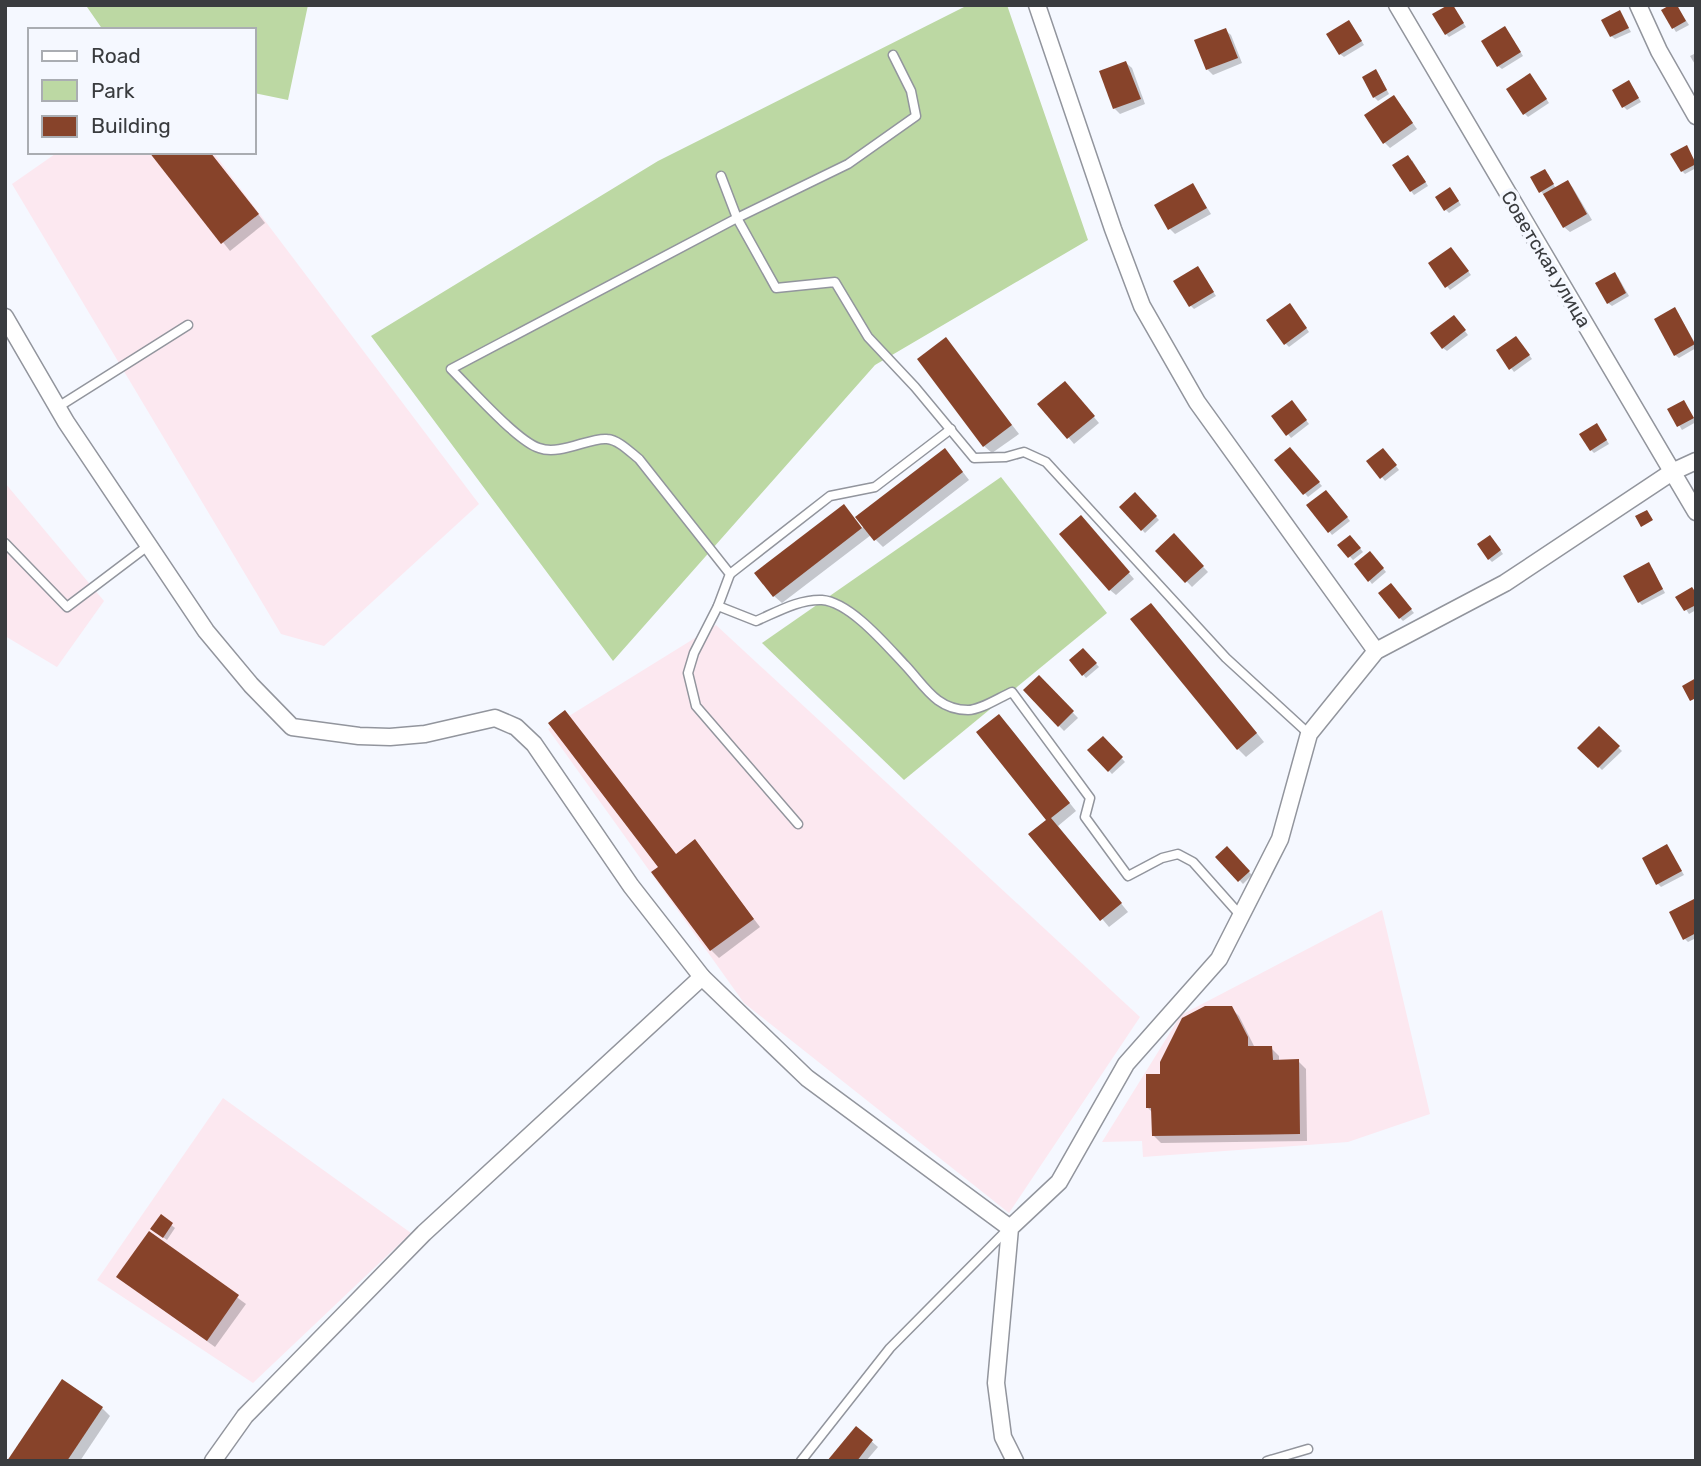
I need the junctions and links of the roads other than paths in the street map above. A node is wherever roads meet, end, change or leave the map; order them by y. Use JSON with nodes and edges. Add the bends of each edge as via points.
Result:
{"nodes":[{"id":1,"x":1037,"y":5,"type":"edge"},
{"id":2,"x":1397,"y":5,"type":"edge"},
{"id":3,"x":1638,"y":5,"type":"edge"},
{"id":4,"x":893,"y":55,"type":"dead end"},
{"id":5,"x":1696,"y":116,"type":"edge"},
{"id":6,"x":721,"y":176,"type":"dead end"},
{"id":7,"x":737,"y":218,"type":"junction"},
{"id":8,"x":5,"y":317,"type":"edge"},
{"id":9,"x":188,"y":325,"type":"dead end"},
{"id":10,"x":58,"y":407,"type":"junction"},
{"id":11,"x":951,"y":429,"type":"junction"},
{"id":12,"x":1696,"y":461,"type":"edge"},
{"id":13,"x":1672,"y":472,"type":"junction"},
{"id":14,"x":1696,"y":512,"type":"edge"},
{"id":15,"x":5,"y":543,"type":"edge"},
{"id":16,"x":149,"y":545,"type":"junction"},
{"id":17,"x":730,"y":574,"type":"junction"},
{"id":18,"x":718,"y":606,"type":"junction"},
{"id":19,"x":1376,"y":651,"type":"junction"},
{"id":20,"x":1309,"y":734,"type":"junction"},
{"id":21,"x":798,"y":824,"type":"dead end"},
{"id":22,"x":1241,"y":916,"type":"junction"},
{"id":23,"x":702,"y":977,"type":"junction"},
{"id":24,"x":1010,"y":1227,"type":"junction"},
{"id":25,"x":1308,"y":1449,"type":"dead end"},
{"id":26,"x":213,"y":1461,"type":"edge"},
{"id":27,"x":802,"y":1461,"type":"edge"},
{"id":28,"x":1015,"y":1461,"type":"edge"},
{"id":29,"x":1267,"y":1461,"type":"edge"}],
"edges":[{"from":1,"to":19,"type":"street","via":[[1143,306],[1197,402]]},
{"from":2,"to":13,"type":"street","name":"Советская улица"},
{"from":3,"to":5,"type":"street"},
{"from":4,"to":7,"type":"lane","via":[[911,91],[916,116],[848,164]]},
{"from":6,"to":7,"type":"lane"},
{"from":7,"to":11,"type":"lane","via":[[776,288],[835,282],[869,337]]},
{"from":7,"to":17,"type":"lane","via":[[451,369],[526,442],[541,450],[607,438],[621,445],[639,459]]},
{"from":8,"to":10,"type":"street"},
{"from":9,"to":10,"type":"lane"},
{"from":10,"to":16,"type":"street"},
{"from":11,"to":17,"type":"lane","via":[[875,487],[830,496]]},
{"from":11,"to":20,"type":"lane","via":[[974,458],[1024,452],[1046,462],[1227,658]]},
{"from":12,"to":13,"type":"street"},
{"from":13,"to":14,"type":"street","name":"Советская улица"},
{"from":13,"to":19,"type":"street","via":[[1505,583]]},
{"from":15,"to":16,"type":"lane","via":[[67,607]]},
{"from":16,"to":23,"type":"street","via":[[206,631],[292,727],[390,737],[495,718],[516,727],[534,744],[631,886]]},
{"from":17,"to":18,"type":"lane"},
{"from":18,"to":21,"type":"lane","via":[[688,673],[696,706]]},
{"from":18,"to":22,"type":"lane","via":[[756,621],[796,603],[824,600],[850,609],[930,696],[949,708],[970,710],[1012,692],[1090,798],[1085,817],[1128,876],[1178,853],[1193,862]]},
{"from":19,"to":20,"type":"street"},
{"from":20,"to":22,"type":"street","via":[[1280,839]]},
{"from":22,"to":24,"type":"street","via":[[1219,959],[1126,1064],[1059,1182]]},
{"from":23,"to":24,"type":"street","via":[[807,1078]]},
{"from":23,"to":26,"type":"street","via":[[424,1233],[245,1416]]},
{"from":24,"to":27,"type":"lane","via":[[890,1348]]},
{"from":24,"to":28,"type":"street","via":[[996,1383],[1003,1437]]},
{"from":25,"to":29,"type":"lane"}]}
